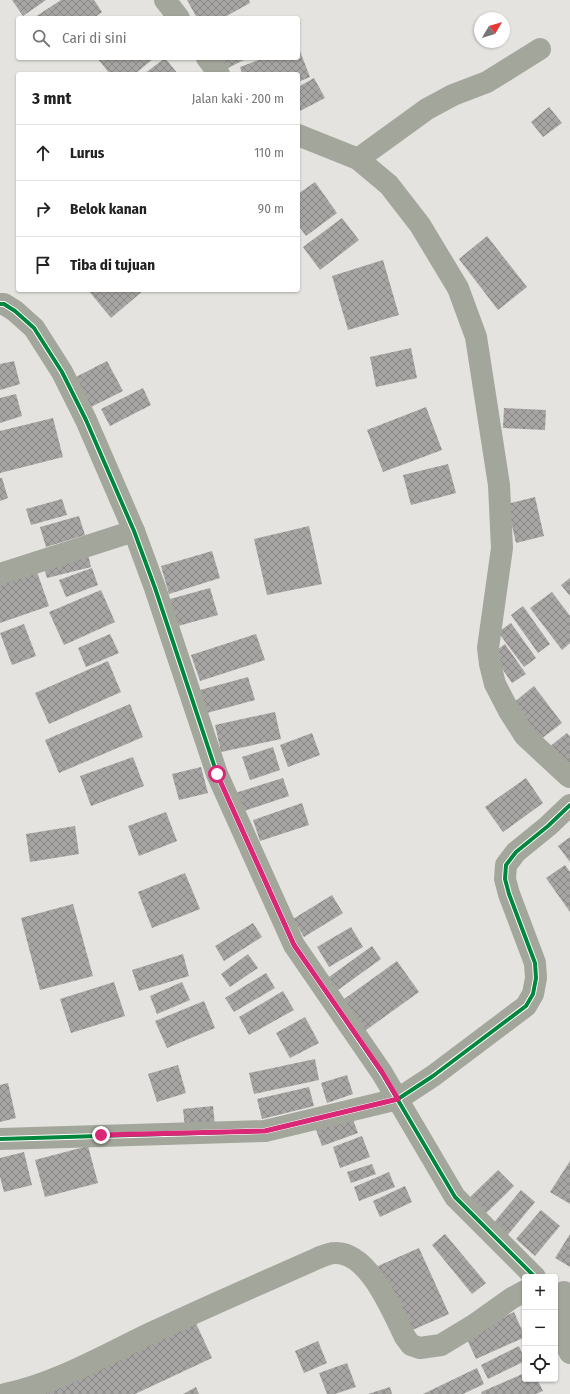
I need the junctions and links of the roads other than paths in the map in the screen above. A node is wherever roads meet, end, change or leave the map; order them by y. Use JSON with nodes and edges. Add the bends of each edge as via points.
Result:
{"nodes":[{"id":1,"x":165,"y":0,"type":"edge"},
{"id":2,"x":177,"y":16,"type":"edge"},
{"id":3,"x":540,"y":49,"type":"dead end"},
{"id":4,"x":208,"y":60,"type":"edge"},
{"id":5,"x":218,"y":72,"type":"edge"},
{"id":6,"x":300,"y":136,"type":"edge"},
{"id":7,"x":358,"y":159,"type":"junction"},
{"id":8,"x":1,"y":303,"type":"edge"},
{"id":9,"x":134,"y":531,"type":"junction"},
{"id":10,"x":0,"y":574,"type":"edge"},
{"id":11,"x":570,"y":777,"type":"edge"},
{"id":12,"x":570,"y":805,"type":"edge"},
{"id":13,"x":398,"y":1099,"type":"junction"},
{"id":14,"x":0,"y":1139,"type":"edge"},
{"id":15,"x":533,"y":1274,"type":"edge"},
{"id":16,"x":563,"y":1291,"type":"edge"},
{"id":17,"x":522,"y":1293,"type":"edge"},
{"id":18,"x":570,"y":1353,"type":"edge"},
{"id":19,"x":5,"y":1394,"type":"edge"}],
"edges":[{"from":1,"to":2,"type":"street"},
{"from":3,"to":7,"type":"street","via":[[487,82],[453,95],[427,109]]},
{"from":4,"to":5,"type":"street"},
{"from":6,"to":7,"type":"street"},
{"from":7,"to":11,"type":"street","via":[[389,184],[420,224],[458,288],[476,337],[500,485],[502,548],[488,648],[490,664],[495,684],[525,736]]},
{"from":8,"to":9,"type":"street","via":[[15,311],[34,328],[62,372],[86,420]]},
{"from":9,"to":10,"type":"street"},
{"from":9,"to":13,"type":"street","via":[[217,774],[294,945]]},
{"from":12,"to":13,"type":"street","via":[[516,852],[506,865],[505,879],[509,894],[535,963],[533,994],[526,1006]]},
{"from":13,"to":14,"type":"street","via":[[265,1131]]},
{"from":13,"to":15,"type":"street","via":[[455,1197]]},
{"from":16,"to":18,"type":"street","via":[[560,1317],[562,1336]]},
{"from":17,"to":19,"type":"street","via":[[441,1345],[420,1348],[411,1344],[405,1336],[366,1268],[354,1258],[337,1253],[331,1254],[162,1328],[77,1369],[36,1386]]}]}
